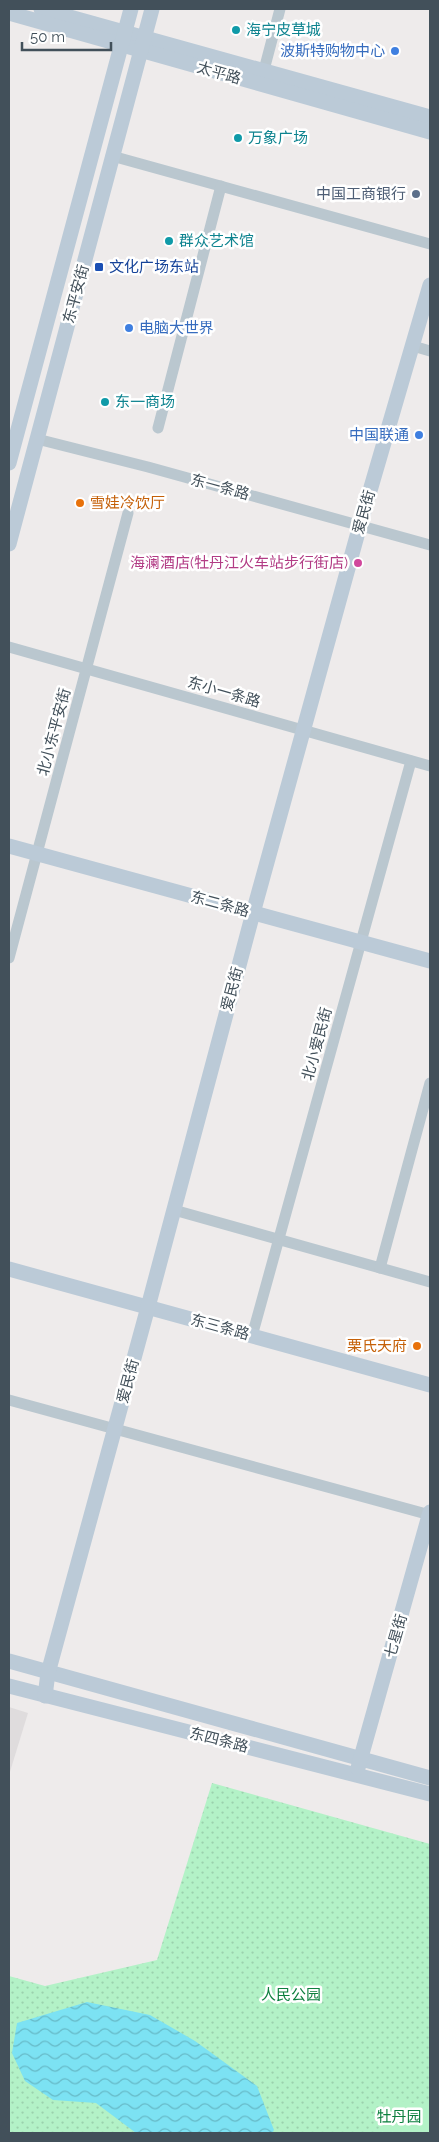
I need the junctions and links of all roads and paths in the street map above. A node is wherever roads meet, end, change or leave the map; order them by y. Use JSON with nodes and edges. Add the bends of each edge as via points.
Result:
{"nodes":[{"id":1,"x":42,"y":9,"type":"edge"},
{"id":2,"x":131,"y":9,"type":"edge"},
{"id":3,"x":152,"y":9,"type":"edge"},
{"id":4,"x":280,"y":9,"type":"edge"},
{"id":5,"x":9,"y":13,"type":"edge"},
{"id":6,"x":123,"y":38,"type":"junction"},
{"id":7,"x":142,"y":43,"type":"junction"},
{"id":8,"x":264,"y":70,"type":"junction"},
{"id":9,"x":430,"y":117,"type":"edge"},
{"id":10,"x":430,"y":132,"type":"edge"},
{"id":11,"x":112,"y":156,"type":"junction"},
{"id":12,"x":221,"y":186,"type":"junction"},
{"id":13,"x":430,"y":244,"type":"edge"},
{"id":14,"x":430,"y":285,"type":"edge"},
{"id":15,"x":413,"y":346,"type":"junction"},
{"id":16,"x":430,"y":351,"type":"edge"},
{"id":17,"x":158,"y":428,"type":"dead end"},
{"id":18,"x":12,"y":434,"type":"edge"},
{"id":19,"x":37,"y":439,"type":"junction"},
{"id":20,"x":9,"y":463,"type":"edge"},
{"id":21,"x":128,"y":513,"type":"dead end"},
{"id":22,"x":360,"y":525,"type":"junction"},
{"id":23,"x":9,"y":544,"type":"edge"},
{"id":24,"x":430,"y":545,"type":"edge"},
{"id":25,"x":9,"y":647,"type":"edge"},
{"id":26,"x":86,"y":669,"type":"junction"},
{"id":27,"x":304,"y":730,"type":"junction"},
{"id":28,"x":411,"y":761,"type":"junction"},
{"id":29,"x":430,"y":766,"type":"edge"},
{"id":30,"x":9,"y":846,"type":"edge"},
{"id":31,"x":37,"y":854,"type":"junction"},
{"id":32,"x":253,"y":913,"type":"junction"},
{"id":33,"x":361,"y":942,"type":"junction"},
{"id":34,"x":9,"y":958,"type":"edge"},
{"id":35,"x":430,"y":962,"type":"edge"},
{"id":36,"x":430,"y":1083,"type":"edge"},
{"id":37,"x":174,"y":1210,"type":"junction"},
{"id":38,"x":278,"y":1240,"type":"junction"},
{"id":39,"x":380,"y":1268,"type":"junction"},
{"id":40,"x":9,"y":1269,"type":"edge"},
{"id":41,"x":430,"y":1282,"type":"edge"},
{"id":42,"x":148,"y":1307,"type":"junction"},
{"id":43,"x":252,"y":1336,"type":"junction"},
{"id":44,"x":430,"y":1385,"type":"edge"},
{"id":45,"x":9,"y":1400,"type":"edge"},
{"id":46,"x":116,"y":1428,"type":"junction"},
{"id":47,"x":430,"y":1514,"type":"edge"},
{"id":48,"x":9,"y":1661,"type":"edge"},
{"id":49,"x":48,"y":1673,"type":"junction"},
{"id":50,"x":9,"y":1686,"type":"edge"},
{"id":51,"x":45,"y":1696,"type":"junction"},
{"id":52,"x":361,"y":1760,"type":"junction"},
{"id":53,"x":356,"y":1774,"type":"junction"},
{"id":54,"x":430,"y":1778,"type":"edge"},
{"id":55,"x":430,"y":1794,"type":"edge"}],
"edges":[{"from":1,"to":6,"type":"main road","name":"太平路"},
{"from":2,"to":6,"type":"main road","name":"东平安街"},
{"from":3,"to":7,"type":"main road","name":"东平安街"},
{"from":4,"to":8,"type":"street"},
{"from":5,"to":6,"type":"main road","name":"太平路"},
{"from":6,"to":7,"type":"main road","name":"太平路"},
{"from":6,"to":18,"type":"main road","name":"东平安街"},
{"from":7,"to":8,"type":"main road","name":"太平路"},
{"from":7,"to":10,"type":"main road","name":"太平路"},
{"from":7,"to":11,"type":"main road","name":"东平安街"},
{"from":8,"to":9,"type":"main road","name":"太平路"},
{"from":11,"to":12,"type":"street"},
{"from":11,"to":19,"type":"main road","name":"东平安街"},
{"from":12,"to":13,"type":"street"},
{"from":12,"to":17,"type":"street"},
{"from":14,"to":15,"type":"main road","name":"爱民街"},
{"from":15,"to":16,"type":"street"},
{"from":15,"to":22,"type":"main road","name":"爱民街"},
{"from":18,"to":19,"type":"main road","name":"东一条路"},
{"from":18,"to":20,"type":"main road","name":"东平安街"},
{"from":19,"to":22,"type":"street","name":"东一条路"},
{"from":19,"to":23,"type":"main road","name":"东平安街"},
{"from":21,"to":26,"type":"street","name":"北小东平安街"},
{"from":22,"to":24,"type":"street","name":"东一条路"},
{"from":22,"to":27,"type":"main road","name":"爱民街"},
{"from":25,"to":26,"type":"street","name":"东小一条路"},
{"from":26,"to":27,"type":"street","name":"东小一条路"},
{"from":26,"to":31,"type":"street","name":"北小东平安街"},
{"from":27,"to":28,"type":"street","name":"东小一条路"},
{"from":27,"to":32,"type":"main road","name":"爱民街"},
{"from":28,"to":29,"type":"street","name":"东小一条路"},
{"from":28,"to":33,"type":"street","name":"北小爱民街"},
{"from":30,"to":31,"type":"main road","name":"东二条路"},
{"from":31,"to":32,"type":"main road","name":"东二条路"},
{"from":31,"to":34,"type":"street","name":"北小东平安街"},
{"from":32,"to":33,"type":"main road","name":"东二条路"},
{"from":32,"to":37,"type":"main road","name":"爱民街"},
{"from":33,"to":35,"type":"main road","name":"东二条路"},
{"from":33,"to":38,"type":"street","name":"北小爱民街"},
{"from":36,"to":39,"type":"street"},
{"from":37,"to":38,"type":"street"},
{"from":37,"to":42,"type":"main road","name":"爱民街"},
{"from":38,"to":39,"type":"street"},
{"from":38,"to":43,"type":"street","name":"北小爱民街"},
{"from":39,"to":41,"type":"street"},
{"from":40,"to":42,"type":"main road","name":"东三条路"},
{"from":42,"to":43,"type":"main road","name":"东三条路"},
{"from":42,"to":46,"type":"main road","name":"爱民街"},
{"from":43,"to":44,"type":"main road","name":"东三条路"},
{"from":45,"to":46,"type":"street"},
{"from":46,"to":47,"type":"street"},
{"from":46,"to":49,"type":"main road","name":"爱民街"},
{"from":47,"to":52,"type":"main road","name":"七星街"},
{"from":48,"to":49,"type":"main road"},
{"from":49,"to":51,"type":"main road","name":"爱民街"},
{"from":49,"to":52,"type":"main road"},
{"from":50,"to":51,"type":"main road","name":"东四条路"},
{"from":51,"to":53,"type":"main road","name":"东四条路"},
{"from":52,"to":53,"type":"main road","name":"七星街"},
{"from":52,"to":54,"type":"main road"},
{"from":53,"to":55,"type":"main road","name":"东四条路"}]}
